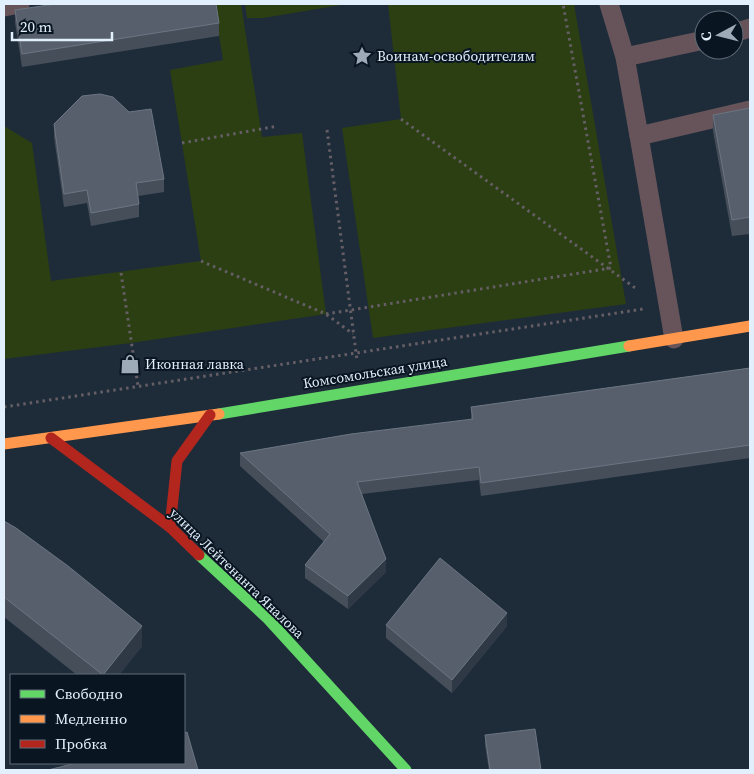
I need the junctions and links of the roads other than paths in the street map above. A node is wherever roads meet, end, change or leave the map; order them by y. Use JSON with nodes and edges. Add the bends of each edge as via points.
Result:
{"nodes":[{"id":1,"x":20,"y":4,"type":"edge"},
{"id":2,"x":609,"y":4,"type":"edge"},
{"id":3,"x":4,"y":6,"type":"edge"},
{"id":4,"x":694,"y":42,"type":"edge"},
{"id":5,"x":625,"y":57,"type":"junction"},
{"id":6,"x":750,"y":110,"type":"edge"},
{"id":7,"x":639,"y":136,"type":"junction"},
{"id":8,"x":750,"y":326,"type":"edge"},
{"id":9,"x":674,"y":339,"type":"junction"},
{"id":10,"x":210,"y":415,"type":"junction"},
{"id":11,"x":51,"y":438,"type":"junction"},
{"id":12,"x":4,"y":444,"type":"edge"},
{"id":13,"x":170,"y":527,"type":"junction"},
{"id":14,"x":406,"y":770,"type":"edge"}],
"edges":[{"from":1,"to":3,"type":"lane"},
{"from":2,"to":5,"type":"lane"},
{"from":4,"to":5,"type":"lane"},
{"from":5,"to":7,"type":"lane"},
{"from":6,"to":7,"type":"lane"},
{"from":7,"to":9,"type":"lane","via":[[664,306]]},
{"from":8,"to":9,"type":"main road","name":"Комсомольская улица"},
{"from":9,"to":10,"type":"main road","name":"Комсомольская улица"},
{"from":10,"to":11,"type":"main road","name":"Комсомольская улица"},
{"from":10,"to":13,"type":"main road","via":[[177,461]]},
{"from":11,"to":12,"type":"main road","name":"Комсомольская улица"},
{"from":11,"to":13,"type":"main road","name":"улица Лейтенанта Яналова"},
{"from":13,"to":14,"type":"main road","name":"улица Лейтенанта Яналова","via":[[268,619]]}]}
